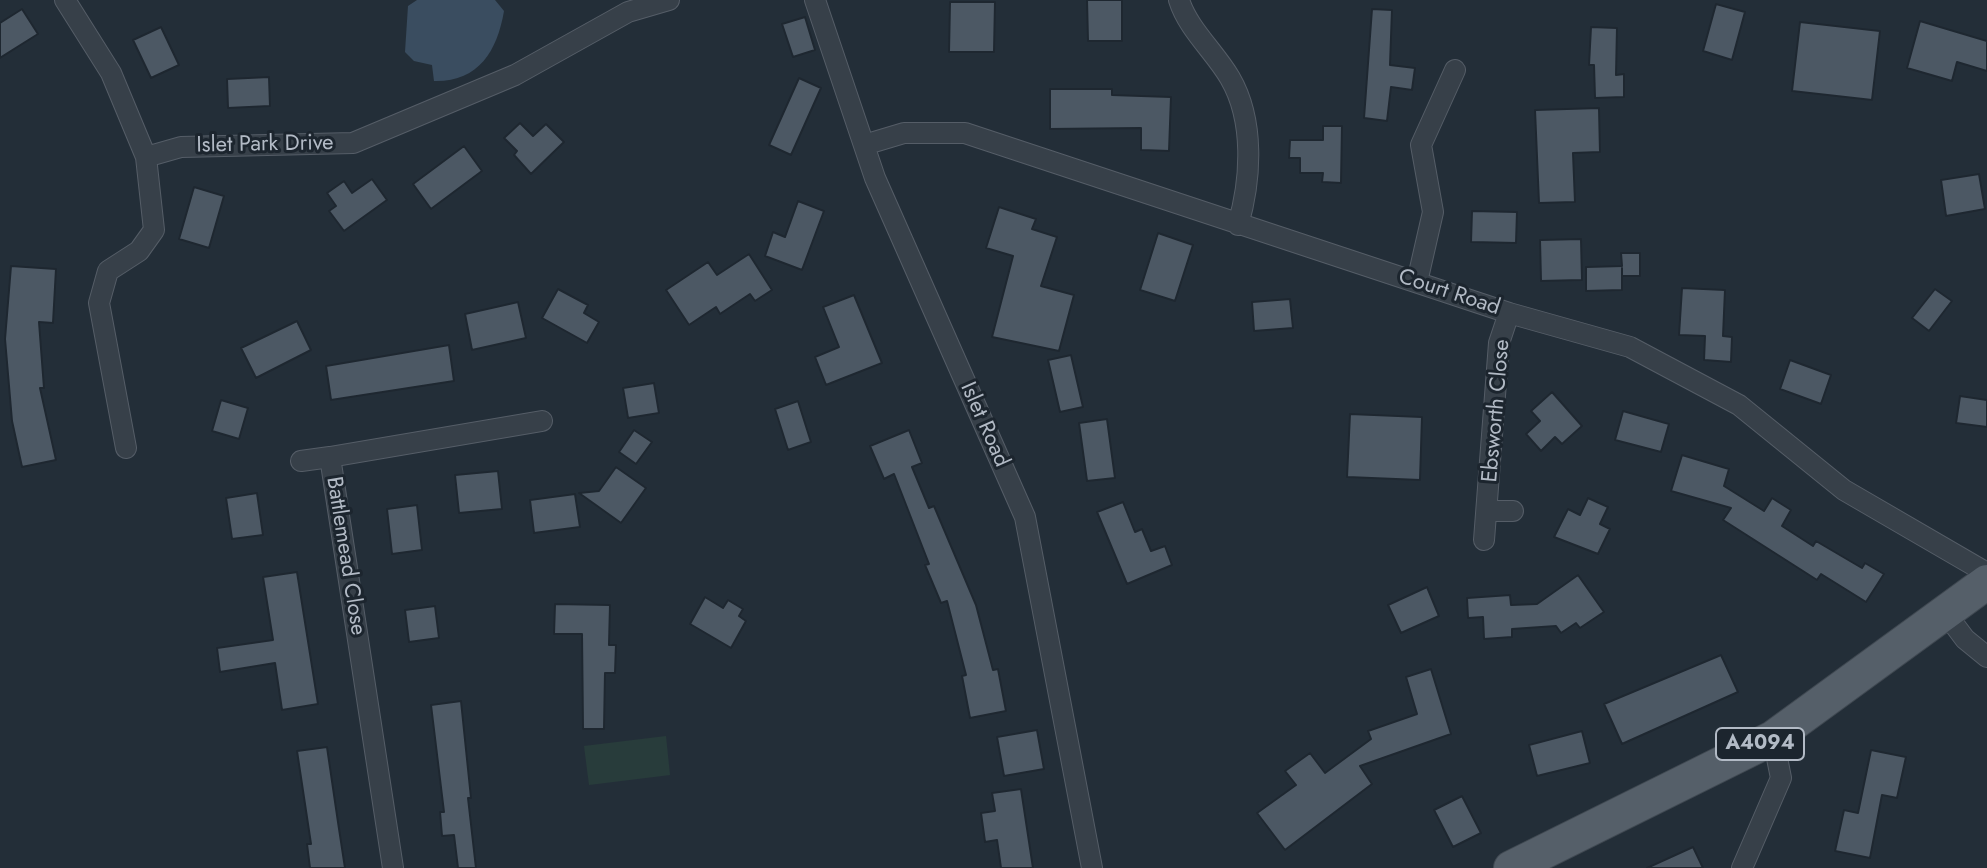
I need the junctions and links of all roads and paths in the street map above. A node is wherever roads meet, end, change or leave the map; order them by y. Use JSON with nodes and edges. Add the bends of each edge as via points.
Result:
{"nodes":[{"id":1,"x":65,"y":0,"type":"edge"},
{"id":2,"x":669,"y":0,"type":"edge"},
{"id":3,"x":815,"y":0,"type":"edge"},
{"id":4,"x":1179,"y":0,"type":"edge"},
{"id":5,"x":1455,"y":70,"type":"dead end"},
{"id":6,"x":864,"y":145,"type":"junction"},
{"id":7,"x":146,"y":157,"type":"junction"},
{"id":8,"x":1238,"y":225,"type":"junction"},
{"id":9,"x":1417,"y":282,"type":"junction"},
{"id":10,"x":1509,"y":313,"type":"junction"},
{"id":11,"x":542,"y":421,"type":"dead end"},
{"id":12,"x":126,"y":448,"type":"dead end"},
{"id":13,"x":330,"y":457,"type":"junction"},
{"id":14,"x":301,"y":461,"type":"dead end"},
{"id":15,"x":1488,"y":511,"type":"junction"},
{"id":16,"x":1513,"y":511,"type":"dead end"},
{"id":17,"x":1484,"y":540,"type":"dead end"},
{"id":18,"x":1987,"y":573,"type":"edge"},
{"id":19,"x":1987,"y":582,"type":"edge"},
{"id":20,"x":1944,"y":611,"type":"junction"},
{"id":21,"x":1987,"y":657,"type":"edge"},
{"id":22,"x":1773,"y":738,"type":"junction"},
{"id":23,"x":393,"y":868,"type":"edge"},
{"id":24,"x":1092,"y":868,"type":"edge"},
{"id":25,"x":1511,"y":868,"type":"edge"},
{"id":26,"x":1742,"y":868,"type":"edge"}],
"edges":[{"from":1,"to":7,"type":"street","via":[[111,73]]},
{"from":2,"to":7,"type":"street","name":"Islet Park Drive","via":[[628,12],[515,75],[353,143],[181,147]]},
{"from":3,"to":6,"type":"street","name":"Islet Road"},
{"from":4,"to":8,"type":"street","via":[[1232,81],[1246,121],[1247,193]]},
{"from":5,"to":9,"type":"street","via":[[1421,145],[1433,212]]},
{"from":6,"to":8,"type":"street","name":"Court Road","via":[[904,133],[965,133]]},
{"from":6,"to":24,"type":"street","name":"Islet Road","via":[[1025,517]]},
{"from":7,"to":12,"type":"street","via":[[154,230],[139,251],[108,271],[99,303]]},
{"from":8,"to":9,"type":"street","name":"Court Road"},
{"from":9,"to":10,"type":"street","name":"Court Road"},
{"from":10,"to":15,"type":"street","name":"Ebsworth Close","via":[[1499,343]]},
{"from":10,"to":18,"type":"street","name":"Court Road","via":[[1630,347],[1739,405],[1844,490]]},
{"from":11,"to":13,"type":"street","name":"Battlemead Close"},
{"from":13,"to":14,"type":"street"},
{"from":13,"to":23,"type":"street","name":"Battlemead Close"},
{"from":15,"to":16,"type":"street","name":"Ebsworth Close"},
{"from":15,"to":17,"type":"street","name":"Ebsworth Close"},
{"from":19,"to":20,"type":"main road","number":"A4094"},
{"from":20,"to":21,"type":"street"},
{"from":20,"to":22,"type":"main road","number":"A4094"},
{"from":22,"to":25,"type":"main road","number":"A4094"},
{"from":22,"to":26,"type":"street","via":[[1781,778]]}]}
